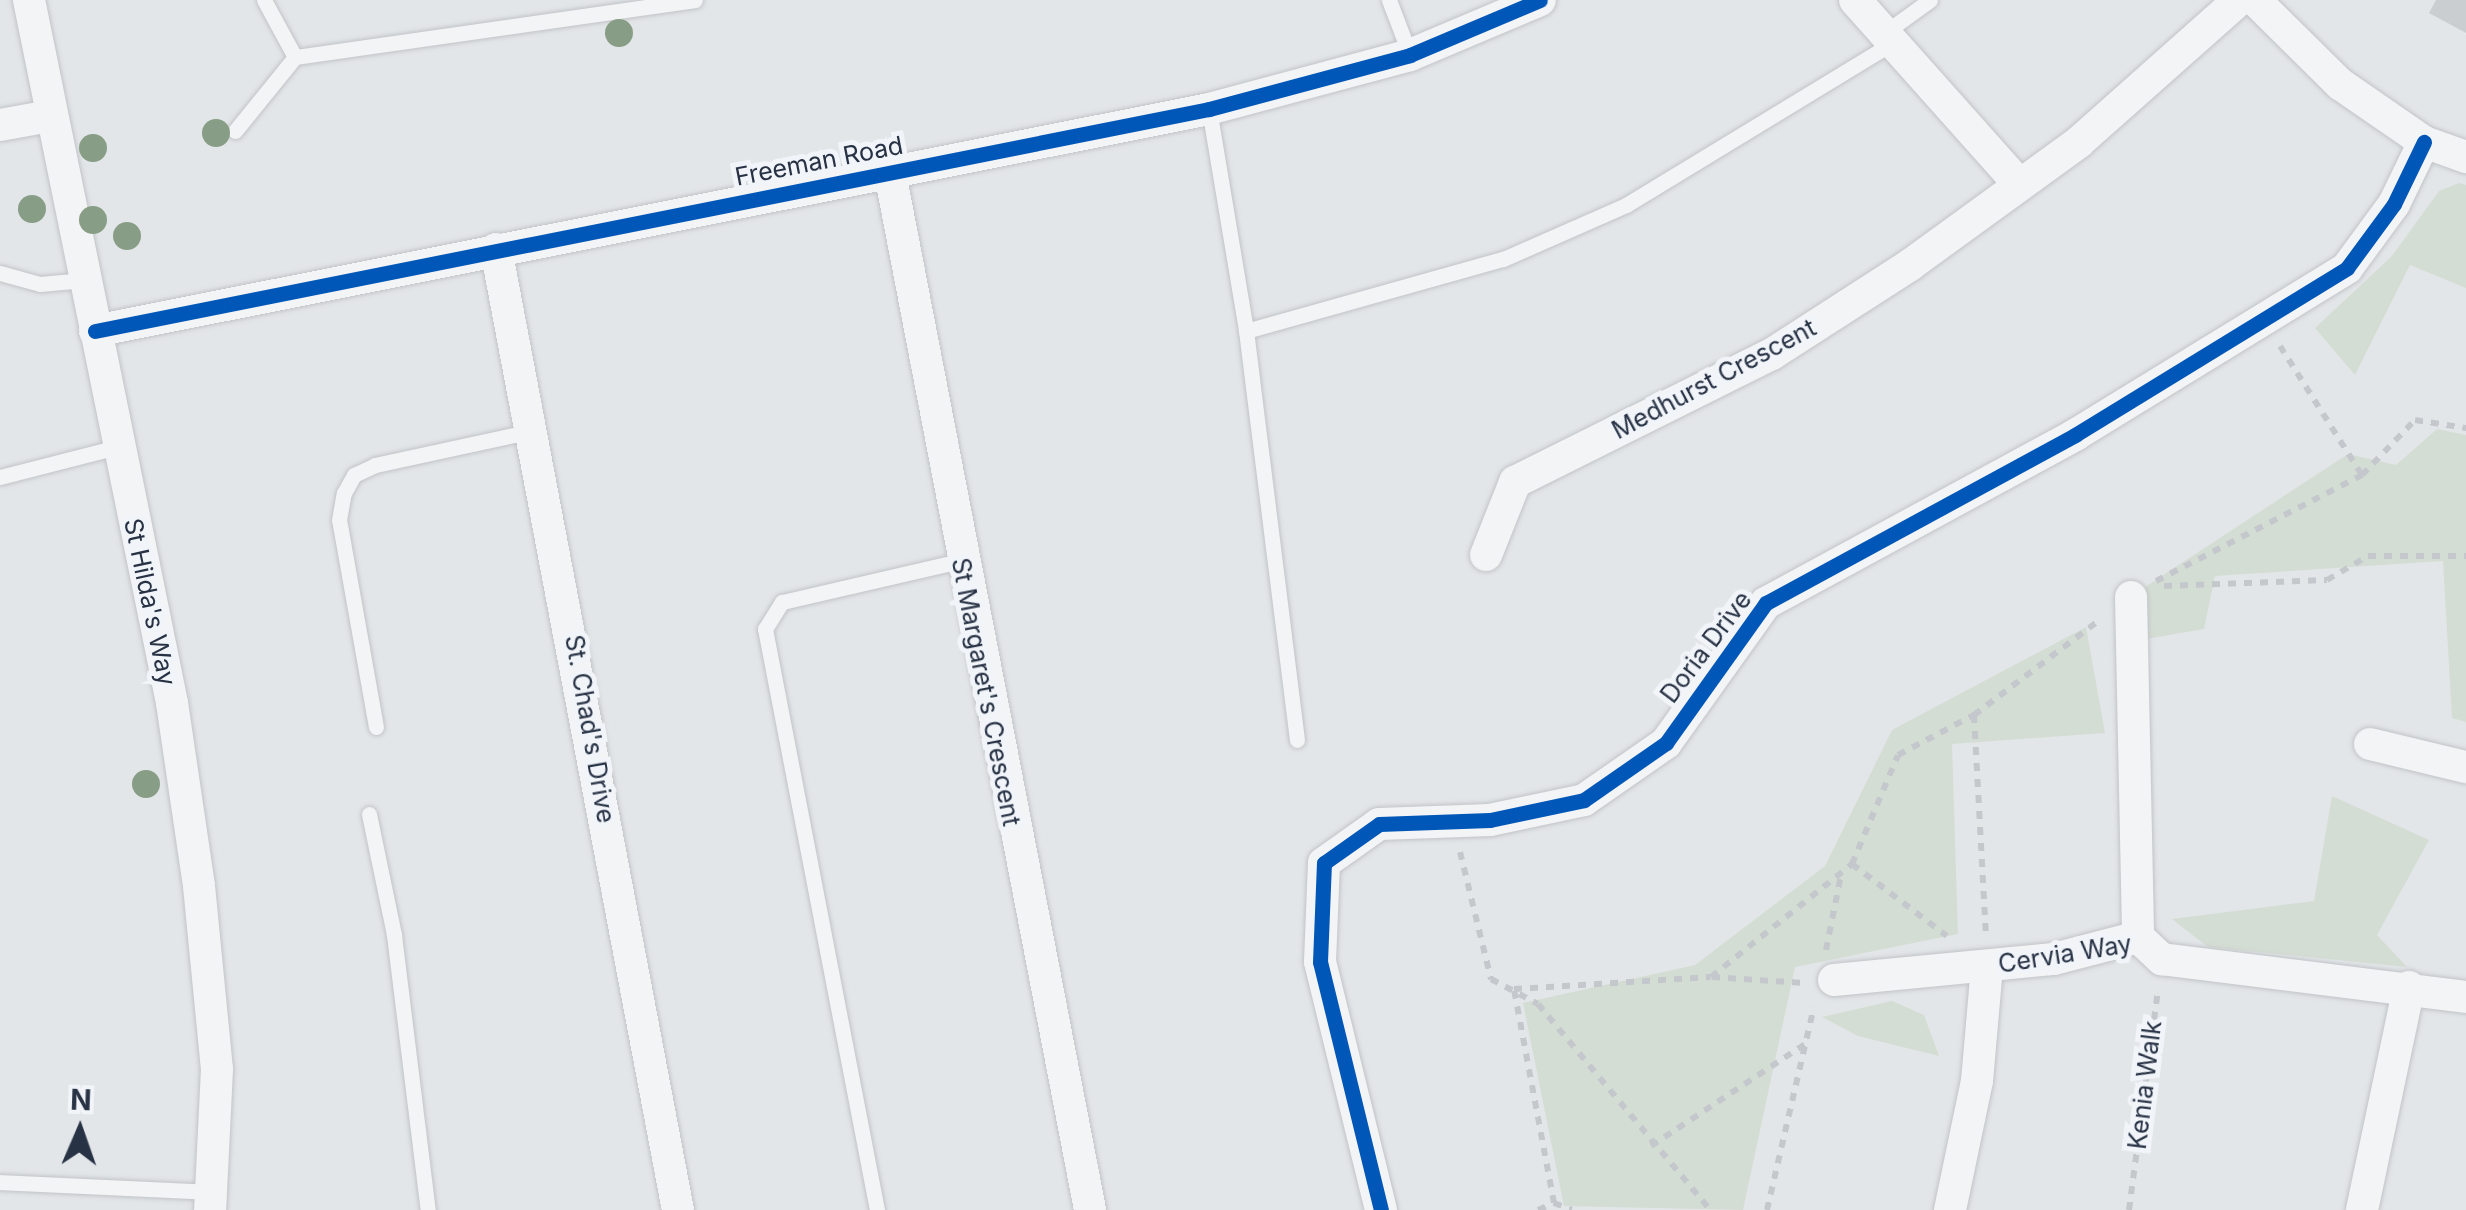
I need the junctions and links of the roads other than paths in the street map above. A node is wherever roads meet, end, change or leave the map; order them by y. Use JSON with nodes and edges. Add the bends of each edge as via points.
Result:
{"nodes":[{"id":1,"x":29,"y":0,"type":"edge"},
{"id":2,"x":264,"y":0,"type":"edge"},
{"id":3,"x":695,"y":0,"type":"edge"},
{"id":4,"x":1389,"y":0,"type":"edge"},
{"id":5,"x":1540,"y":0,"type":"edge"},
{"id":6,"x":1855,"y":0,"type":"edge"},
{"id":7,"x":1930,"y":0,"type":"edge"},
{"id":8,"x":2240,"y":0,"type":"edge"},
{"id":9,"x":2255,"y":0,"type":"edge"},
{"id":10,"x":1887,"y":39,"type":"junction"},
{"id":11,"x":1410,"y":55,"type":"junction"},
{"id":12,"x":295,"y":57,"type":"junction"},
{"id":13,"x":1208,"y":109,"type":"junction"},
{"id":14,"x":50,"y":116,"type":"junction"},
{"id":15,"x":0,"y":125,"type":"edge"},
{"id":16,"x":235,"y":131,"type":"dead end"},
{"id":17,"x":2424,"y":142,"type":"junction"},
{"id":18,"x":2466,"y":157,"type":"edge"},
{"id":19,"x":890,"y":173,"type":"junction"},
{"id":20,"x":2017,"y":182,"type":"junction"},
{"id":21,"x":496,"y":249,"type":"junction"},
{"id":22,"x":0,"y":273,"type":"edge"},
{"id":23,"x":84,"y":280,"type":"junction"},
{"id":24,"x":95,"y":330,"type":"junction"},
{"id":25,"x":1246,"y":331,"type":"junction"},
{"id":26,"x":532,"y":431,"type":"junction"},
{"id":27,"x":117,"y":447,"type":"junction"},
{"id":28,"x":0,"y":477,"type":"edge"},
{"id":29,"x":1486,"y":554,"type":"dead end"},
{"id":30,"x":960,"y":561,"type":"junction"},
{"id":31,"x":2132,"y":597,"type":"road end"},
{"id":32,"x":376,"y":727,"type":"dead end"},
{"id":33,"x":1297,"y":740,"type":"dead end"},
{"id":34,"x":2370,"y":744,"type":"dead end"},
{"id":35,"x":2466,"y":767,"type":"edge"},
{"id":36,"x":368,"y":814,"type":"dead end"},
{"id":37,"x":2150,"y":948,"type":"junction"},
{"id":38,"x":1988,"y":966,"type":"junction"},
{"id":39,"x":1827,"y":982,"type":"road end"},
{"id":40,"x":2409,"y":988,"type":"junction"},
{"id":41,"x":2466,"y":996,"type":"edge"},
{"id":42,"x":0,"y":1182,"type":"edge"},
{"id":43,"x":211,"y":1201,"type":"edge"},
{"id":44,"x":428,"y":1210,"type":"edge"},
{"id":45,"x":678,"y":1210,"type":"edge"},
{"id":46,"x":877,"y":1210,"type":"edge"},
{"id":47,"x":1090,"y":1210,"type":"edge"},
{"id":48,"x":1380,"y":1210,"type":"edge"},
{"id":49,"x":1950,"y":1210,"type":"edge"},
{"id":50,"x":2362,"y":1210,"type":"edge"}],
"edges":[{"from":1,"to":14,"type":"street","name":"St Hilda's Way"},
{"from":2,"to":12,"type":"lane"},
{"from":3,"to":12,"type":"lane"},
{"from":4,"to":11,"type":"lane"},
{"from":5,"to":11,"type":"street","name":"Freeman Road"},
{"from":6,"to":10,"type":"street"},
{"from":7,"to":10,"type":"lane"},
{"from":8,"to":20,"type":"street","name":"Medhurst Crescent","via":[[2079,142]]},
{"from":9,"to":17,"type":"street","via":[[2340,84]]},
{"from":10,"to":20,"type":"street"},
{"from":10,"to":25,"type":"lane","via":[[1626,205],[1503,259]]},
{"from":11,"to":13,"type":"street","name":"Freeman Road"},
{"from":12,"to":16,"type":"lane"},
{"from":13,"to":19,"type":"street","name":"Freeman Road"},
{"from":13,"to":25,"type":"lane"},
{"from":14,"to":15,"type":"street"},
{"from":14,"to":23,"type":"street","name":"St Hilda's Way"},
{"from":17,"to":18,"type":"street"},
{"from":17,"to":48,"type":"street","name":"Doria Drive","via":[[2394,204],[2347,268],[2266,324],[1766,603],[1666,743],[1584,800],[1453,821],[1379,824],[1324,864],[1320,962]]},
{"from":19,"to":21,"type":"street","name":"Freeman Road"},
{"from":19,"to":30,"type":"street","name":"St Margaret's Crescent"},
{"from":20,"to":29,"type":"street","name":"Medhurst Crescent","via":[[1910,265],[1772,354],[1515,482]]},
{"from":21,"to":24,"type":"street","name":"Freeman Road"},
{"from":21,"to":26,"type":"street","name":"St. Chad's Drive"},
{"from":22,"to":23,"type":"lane","via":[[40,284]]},
{"from":23,"to":24,"type":"street","name":"St Hilda's Way"},
{"from":24,"to":27,"type":"street","name":"St Hilda's Way"},
{"from":25,"to":33,"type":"lane"},
{"from":26,"to":32,"type":"lane","via":[[375,464],[354,475],[340,520]]},
{"from":26,"to":45,"type":"street","name":"St. Chad's Drive"},
{"from":27,"to":28,"type":"lane"},
{"from":27,"to":43,"type":"street","name":"St Hilda's Way","via":[[172,703],[200,886],[217,1070]]},
{"from":30,"to":46,"type":"lane","via":[[782,602],[765,628]]},
{"from":30,"to":47,"type":"street","name":"St Margaret's Crescent"},
{"from":31,"to":37,"type":"street"},
{"from":34,"to":35,"type":"street"},
{"from":36,"to":44,"type":"lane","via":[[394,934]]},
{"from":37,"to":38,"type":"street","name":"Cervia Way"},
{"from":37,"to":40,"type":"street","name":"Cervia Way"},
{"from":38,"to":39,"type":"street","name":"Cervia Way"},
{"from":38,"to":49,"type":"street","via":[[1977,1081]]},
{"from":40,"to":41,"type":"street","name":"Cervia Way"},
{"from":40,"to":50,"type":"street"},
{"from":42,"to":43,"type":"lane"}]}
